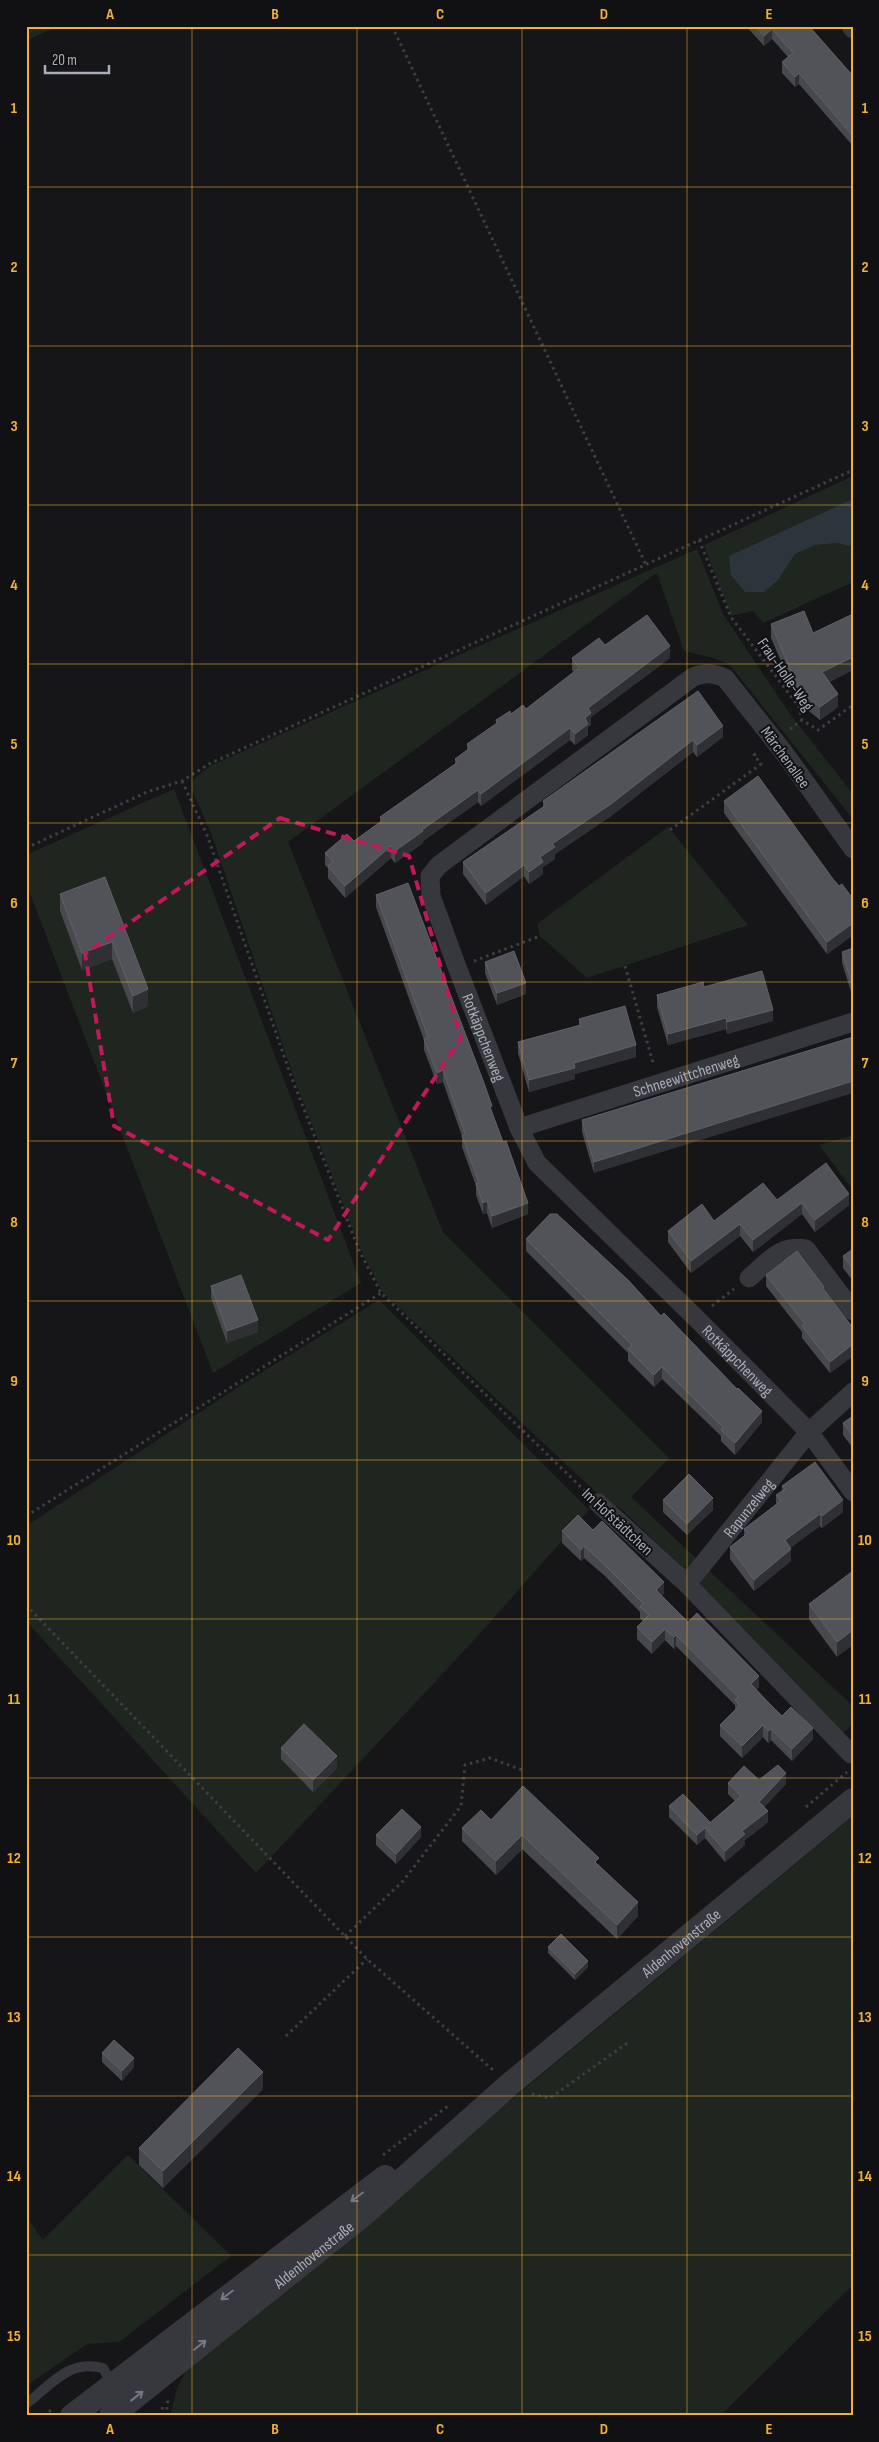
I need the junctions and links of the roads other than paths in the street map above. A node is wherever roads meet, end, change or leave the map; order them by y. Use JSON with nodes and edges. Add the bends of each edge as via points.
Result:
{"nodes":[{"id":1,"x":713,"y":673,"type":"joint"},
{"id":2,"x":853,"y":849,"type":"edge"},
{"id":3,"x":853,"y":1022,"type":"edge"},
{"id":4,"x":518,"y":1128,"type":"junction"},
{"id":5,"x":749,"y":1278,"type":"road end"},
{"id":6,"x":853,"y":1311,"type":"edge"},
{"id":7,"x":853,"y":1392,"type":"edge"},
{"id":8,"x":809,"y":1432,"type":"junction"},
{"id":9,"x":853,"y":1492,"type":"edge"},
{"id":10,"x":598,"y":1503,"type":"road end"},
{"id":11,"x":687,"y":1584,"type":"junction"},
{"id":12,"x":852,"y":1760,"type":"edge"},
{"id":13,"x":853,"y":1800,"type":"edge"},
{"id":14,"x":501,"y":2073,"type":"junction"},
{"id":15,"x":113,"y":2383,"type":"junction"},
{"id":16,"x":26,"y":2404,"type":"edge"},
{"id":17,"x":72,"y":2416,"type":"edge"},
{"id":18,"x":111,"y":2416,"type":"edge"}],
"edges":[{"from":1,"to":2,"type":"street","name":"Märchenallee","via":[[725,678]]},
{"from":1,"to":4,"type":"street","name":"Rotkäppchenweg","via":[[693,677],[439,865],[430,876],[431,896]]},
{"from":3,"to":4,"type":"street","name":"Schneewittchenweg"},
{"from":4,"to":8,"type":"street","name":"Rotkäppchenweg","via":[[537,1163]]},
{"from":5,"to":6,"type":"street","via":[[782,1251],[793,1247],[806,1249]]},
{"from":7,"to":8,"type":"street","name":"Rapunzelweg"},
{"from":8,"to":9,"type":"street"},
{"from":8,"to":11,"type":"street","name":"Rapunzelweg"},
{"from":10,"to":11,"type":"street","name":"Im Hofstädtchen"},
{"from":11,"to":12,"type":"street","name":"Im Hofstädtchen"},
{"from":13,"to":14,"type":"street","name":"Aldenhovenstraße"},
{"from":14,"to":15,"type":"street","name":"Aldenhovenstraße","one_way":true,"via":[[304,2236]]},
{"from":18,"to":14,"type":"street","name":"Aldenhovenstraße","one_way":true,"via":[[364,2214]]},
{"from":15,"to":16,"type":"lane","via":[[103,2368],[89,2364],[70,2368]]},
{"from":15,"to":17,"type":"street","name":"Aldenhovenstraße"},
{"from":15,"to":18,"type":"lane"}]}
